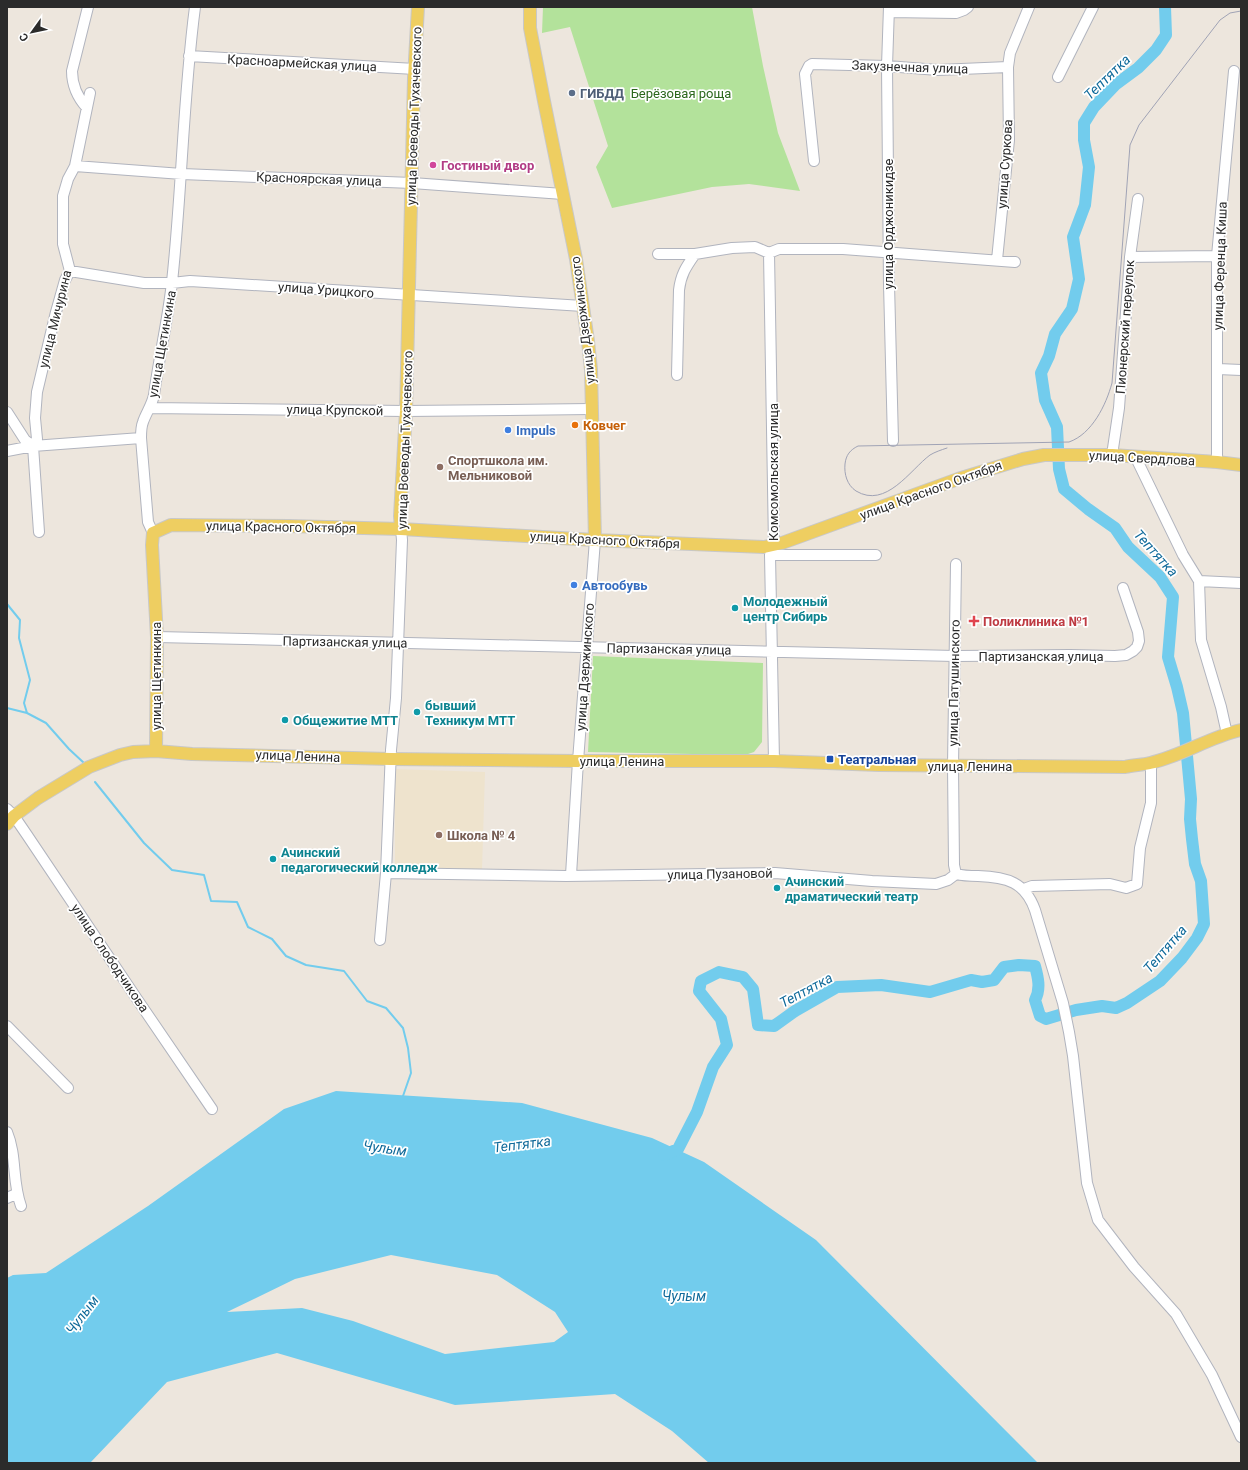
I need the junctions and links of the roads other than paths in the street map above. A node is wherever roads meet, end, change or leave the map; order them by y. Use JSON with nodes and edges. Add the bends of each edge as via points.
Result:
{"nodes":[{"id":1,"x":88,"y":7,"type":"edge"},
{"id":2,"x":195,"y":7,"type":"edge"},
{"id":3,"x":418,"y":7,"type":"edge"},
{"id":4,"x":530,"y":7,"type":"edge"},
{"id":5,"x":968,"y":7,"type":"edge"},
{"id":6,"x":1029,"y":7,"type":"edge"},
{"id":7,"x":1093,"y":7,"type":"edge"},
{"id":8,"x":889,"y":10,"type":"edge"},
{"id":9,"x":189,"y":56,"type":"junction"},
{"id":10,"x":887,"y":66,"type":"junction"},
{"id":11,"x":1008,"y":67,"type":"junction"},
{"id":12,"x":415,"y":69,"type":"junction"},
{"id":13,"x":1239,"y":69,"type":"edge"},
{"id":14,"x":1058,"y":77,"type":"dead end"},
{"id":15,"x":90,"y":93,"type":"dead end"},
{"id":16,"x":87,"y":108,"type":"junction"},
{"id":17,"x":814,"y":161,"type":"dead end"},
{"id":18,"x":75,"y":166,"type":"junction"},
{"id":19,"x":182,"y":174,"type":"junction"},
{"id":20,"x":412,"y":183,"type":"junction"},
{"id":21,"x":563,"y":194,"type":"junction"},
{"id":22,"x":1138,"y":199,"type":"dead end"},
{"id":23,"x":889,"y":252,"type":"junction"},
{"id":24,"x":769,"y":253,"type":"junction"},
{"id":25,"x":658,"y":254,"type":"dead end"},
{"id":26,"x":695,"y":254,"type":"junction"},
{"id":27,"x":1217,"y":256,"type":"junction"},
{"id":28,"x":1130,"y":257,"type":"junction"},
{"id":29,"x":997,"y":260,"type":"junction"},
{"id":30,"x":1015,"y":262,"type":"dead end"},
{"id":31,"x":70,"y":271,"type":"junction"},
{"id":32,"x":172,"y":283,"type":"junction"},
{"id":33,"x":409,"y":295,"type":"junction"},
{"id":34,"x":583,"y":306,"type":"junction"},
{"id":35,"x":1218,"y":369,"type":"junction"},
{"id":36,"x":1241,"y":370,"type":"edge"},
{"id":37,"x":677,"y":375,"type":"dead end"},
{"id":38,"x":150,"y":408,"type":"junction"},
{"id":39,"x":591,"y":408,"type":"junction"},
{"id":40,"x":406,"y":411,"type":"junction"},
{"id":41,"x":7,"y":412,"type":"edge"},
{"id":42,"x":141,"y":438,"type":"junction"},
{"id":43,"x":892,"y":441,"type":"dead end"},
{"id":44,"x":33,"y":446,"type":"junction"},
{"id":45,"x":7,"y":451,"type":"edge"},
{"id":46,"x":1112,"y":455,"type":"junction"},
{"id":47,"x":1044,"y":456,"type":"joint"},
{"id":48,"x":1135,"y":456,"type":"junction"},
{"id":49,"x":1217,"y":462,"type":"junction"},
{"id":50,"x":1241,"y":465,"type":"edge"},
{"id":51,"x":401,"y":529,"type":"junction"},
{"id":52,"x":39,"y":532,"type":"dead end"},
{"id":53,"x":153,"y":534,"type":"junction"},
{"id":54,"x":595,"y":540,"type":"junction"},
{"id":55,"x":772,"y":550,"type":"junction"},
{"id":56,"x":876,"y":555,"type":"dead end"},
{"id":57,"x":956,"y":564,"type":"dead end"},
{"id":58,"x":1199,"y":581,"type":"junction"},
{"id":59,"x":1241,"y":584,"type":"edge"},
{"id":60,"x":1123,"y":588,"type":"dead end"},
{"id":61,"x":157,"y":637,"type":"junction"},
{"id":62,"x":399,"y":643,"type":"junction"},
{"id":63,"x":587,"y":648,"type":"junction"},
{"id":64,"x":771,"y":652,"type":"junction"},
{"id":65,"x":955,"y":656,"type":"junction"},
{"id":66,"x":1241,"y":730,"type":"edge"},
{"id":67,"x":1227,"y":734,"type":"junction"},
{"id":68,"x":156,"y":751,"type":"junction"},
{"id":69,"x":391,"y":759,"type":"junction"},
{"id":70,"x":578,"y":761,"type":"junction"},
{"id":71,"x":774,"y":761,"type":"junction"},
{"id":72,"x":1151,"y":763,"type":"junction"},
{"id":73,"x":953,"y":766,"type":"junction"},
{"id":74,"x":9,"y":816,"type":"edge"},
{"id":75,"x":386,"y":873,"type":"junction"},
{"id":76,"x":956,"y":874,"type":"junction"},
{"id":77,"x":571,"y":876,"type":"junction"},
{"id":78,"x":1024,"y":889,"type":"junction"},
{"id":79,"x":380,"y":940,"type":"dead end"},
{"id":80,"x":7,"y":1026,"type":"edge"},
{"id":81,"x":68,"y":1088,"type":"dead end"},
{"id":82,"x":212,"y":1109,"type":"dead end"},
{"id":83,"x":7,"y":1132,"type":"edge"},
{"id":84,"x":12,"y":1196,"type":"edge"},
{"id":85,"x":21,"y":1206,"type":"dead end"},
{"id":86,"x":1241,"y":1437,"type":"edge"}],
"edges":[{"from":1,"to":16,"type":"street","via":[[72,71],[75,91]]},
{"from":2,"to":9,"type":"street","name":"улица Щетинкина"},
{"from":3,"to":12,"type":"main road","name":"улица Воеводы Тухачевского"},
{"from":4,"to":21,"type":"main road","name":"улица Дзержинского","via":[[530,28]]},
{"from":5,"to":8,"type":"street","via":[[956,13]]},
{"from":6,"to":11,"type":"street","name":"улица Суркова","via":[[1010,53]]},
{"from":7,"to":14,"type":"street"},
{"from":8,"to":10,"type":"street","name":"улица Орджоникидзе"},
{"from":9,"to":12,"type":"street","name":"Красноармейская улица"},
{"from":9,"to":19,"type":"street","name":"улица Щетинкина"},
{"from":10,"to":11,"type":"street","name":"Закузнечная улица","via":[[938,70]]},
{"from":10,"to":17,"type":"street","name":"Закузнечная улица","via":[[809,66],[805,74]]},
{"from":10,"to":23,"type":"street","name":"улица Орджоникидзе"},
{"from":11,"to":29,"type":"street","name":"улица Суркова","via":[[1009,140]]},
{"from":12,"to":20,"type":"main road","name":"улица Воеводы Тухачевского"},
{"from":13,"to":27,"type":"street","name":"улица Ференца Киша","via":[[1225,162]]},
{"from":15,"to":16,"type":"street","name":"улица Мичурина"},
{"from":16,"to":18,"type":"street","name":"улица Мичурина"},
{"from":18,"to":19,"type":"street","name":"Красноярская улица"},
{"from":18,"to":31,"type":"street","name":"улица Мичурина","via":[[63,196],[63,244]]},
{"from":19,"to":20,"type":"street","name":"Красноярская улица"},
{"from":19,"to":32,"type":"street","name":"улица Щетинкина"},
{"from":20,"to":21,"type":"street","name":"Красноярская улица"},
{"from":20,"to":33,"type":"main road","name":"улица Воеводы Тухачевского"},
{"from":21,"to":34,"type":"main road","name":"улица Дзержинского"},
{"from":22,"to":28,"type":"street","name":"Пионерский переулок"},
{"from":23,"to":24,"type":"street","via":[[779,249]]},
{"from":23,"to":29,"type":"street"},
{"from":23,"to":43,"type":"street","name":"улица Орджоникидзе"},
{"from":24,"to":26,"type":"street","via":[[754,247]]},
{"from":24,"to":55,"type":"street","name":"Комсомольская улица"},
{"from":25,"to":26,"type":"street"},
{"from":26,"to":37,"type":"street","via":[[683,271],[679,284]]},
{"from":27,"to":28,"type":"street"},
{"from":27,"to":35,"type":"street","name":"улица Ференца Киша"},
{"from":28,"to":46,"type":"street","name":"Пионерский переулок","via":[[1119,408]]},
{"from":29,"to":30,"type":"street"},
{"from":31,"to":32,"type":"street","name":"улица Урицкого","via":[[144,283]]},
{"from":31,"to":44,"type":"street","name":"улица Мичурина","via":[[56,312],[37,392],[37,439]]},
{"from":32,"to":33,"type":"street","name":"улица Урицкого","via":[[190,281]]},
{"from":32,"to":38,"type":"street","name":"улица Щетинкина"},
{"from":33,"to":34,"type":"street","name":"улица Урицкого"},
{"from":33,"to":40,"type":"main road","name":"улица Воеводы Тухачевского"},
{"from":34,"to":39,"type":"main road","name":"улица Дзержинского","via":[[591,370]]},
{"from":35,"to":36,"type":"street"},
{"from":35,"to":49,"type":"street","name":"улица Ференца Киша"},
{"from":38,"to":40,"type":"street","name":"улица Крупской"},
{"from":38,"to":42,"type":"street","name":"улица Щетинкина","via":[[143,423]]},
{"from":39,"to":40,"type":"street","name":"улица Крупской"},
{"from":39,"to":54,"type":"main road","name":"улица Дзержинского"},
{"from":40,"to":51,"type":"main road","name":"улица Воеводы Тухачевского"},
{"from":41,"to":44,"type":"street"},
{"from":42,"to":44,"type":"street"},
{"from":42,"to":53,"type":"street","name":"улица Щетинкина","via":[[148,522]]},
{"from":44,"to":45,"type":"street"},
{"from":44,"to":52,"type":"street","name":"улица Мичурина"},
{"from":46,"to":47,"type":"main road","name":"улица Свердлова"},
{"from":46,"to":48,"type":"main road","name":"улица Свердлова"},
{"from":47,"to":55,"type":"main road","name":"улица Красного Октября","via":[[996,466]]},
{"from":48,"to":49,"type":"main road","name":"улица Свердлова"},
{"from":48,"to":58,"type":"street","via":[[1183,555]]},
{"from":49,"to":50,"type":"main road","name":"улица Свердлова"},
{"from":51,"to":53,"type":"main road","name":"улица Красного Октября","via":[[171,525]]},
{"from":51,"to":54,"type":"main road","name":"улица Красного Октября"},
{"from":51,"to":62,"type":"street","name":"улица Воеводы Тухачевского"},
{"from":53,"to":61,"type":"main road","name":"улица Щетинкина"},
{"from":54,"to":55,"type":"main road","name":"улица Красного Октября","via":[[757,546]]},
{"from":54,"to":63,"type":"street","name":"улица Дзержинского"},
{"from":55,"to":56,"type":"street"},
{"from":55,"to":64,"type":"street","name":"Комсомольская улица"},
{"from":57,"to":65,"type":"street","name":"улица Патушинского"},
{"from":58,"to":59,"type":"street"},
{"from":58,"to":67,"type":"street","via":[[1202,640]]},
{"from":60,"to":65,"type":"street","name":"Партизанская улица","via":[[1138,632],[1139,641],[1133,652],[1115,656]]},
{"from":61,"to":62,"type":"street","name":"Партизанская улица"},
{"from":61,"to":68,"type":"main road","name":"улица Щетинкина"},
{"from":62,"to":63,"type":"street","name":"Партизанская улица"},
{"from":62,"to":69,"type":"street","name":"улица Воеводы Тухачевского"},
{"from":63,"to":64,"type":"street","name":"Партизанская улица"},
{"from":63,"to":70,"type":"street","name":"улица Дзержинского"},
{"from":64,"to":65,"type":"street","name":"Партизанская улица"},
{"from":64,"to":71,"type":"street","name":"Комсомольская улица"},
{"from":65,"to":73,"type":"street","name":"улица Патушинского"},
{"from":66,"to":67,"type":"main road","name":"улица Ленина"},
{"from":67,"to":72,"type":"main road","name":"улица Ленина"},
{"from":68,"to":69,"type":"main road","name":"улица Ленина"},
{"from":68,"to":74,"type":"main road","name":"улица Ленина","via":[[120,755],[89,767]]},
{"from":69,"to":70,"type":"main road","name":"улица Ленина"},
{"from":69,"to":75,"type":"street","name":"улица Воеводы Тухачевского"},
{"from":70,"to":71,"type":"main road","name":"улица Ленина"},
{"from":70,"to":77,"type":"street","name":"улица Дзержинского"},
{"from":71,"to":73,"type":"main road","name":"улица Ленина"},
{"from":72,"to":73,"type":"main road","name":"улица Ленина","via":[[1125,767]]},
{"from":72,"to":78,"type":"street","via":[[1151,804],[1140,848],[1137,884],[1126,888],[1110,884],[1032,886]]},
{"from":73,"to":76,"type":"street","name":"улица Патушинского"},
{"from":74,"to":82,"type":"street","name":"улица Слободчикова"},
{"from":75,"to":77,"type":"street","name":"улица Пузановой"},
{"from":75,"to":79,"type":"street","name":"улица Воеводы Тухачевского"},
{"from":76,"to":77,"type":"street","name":"улица Пузановой","via":[[936,884],[775,873]]},
{"from":76,"to":78,"type":"street","via":[[1001,879]]},
{"from":78,"to":86,"type":"street","via":[[1035,910],[1063,1003],[1073,1056],[1087,1183],[1098,1220],[1134,1267],[1176,1314],[1212,1375]]},
{"from":80,"to":81,"type":"street"},
{"from":83,"to":84,"type":"street","via":[[13,1153]]},
{"from":84,"to":85,"type":"street"}]}
